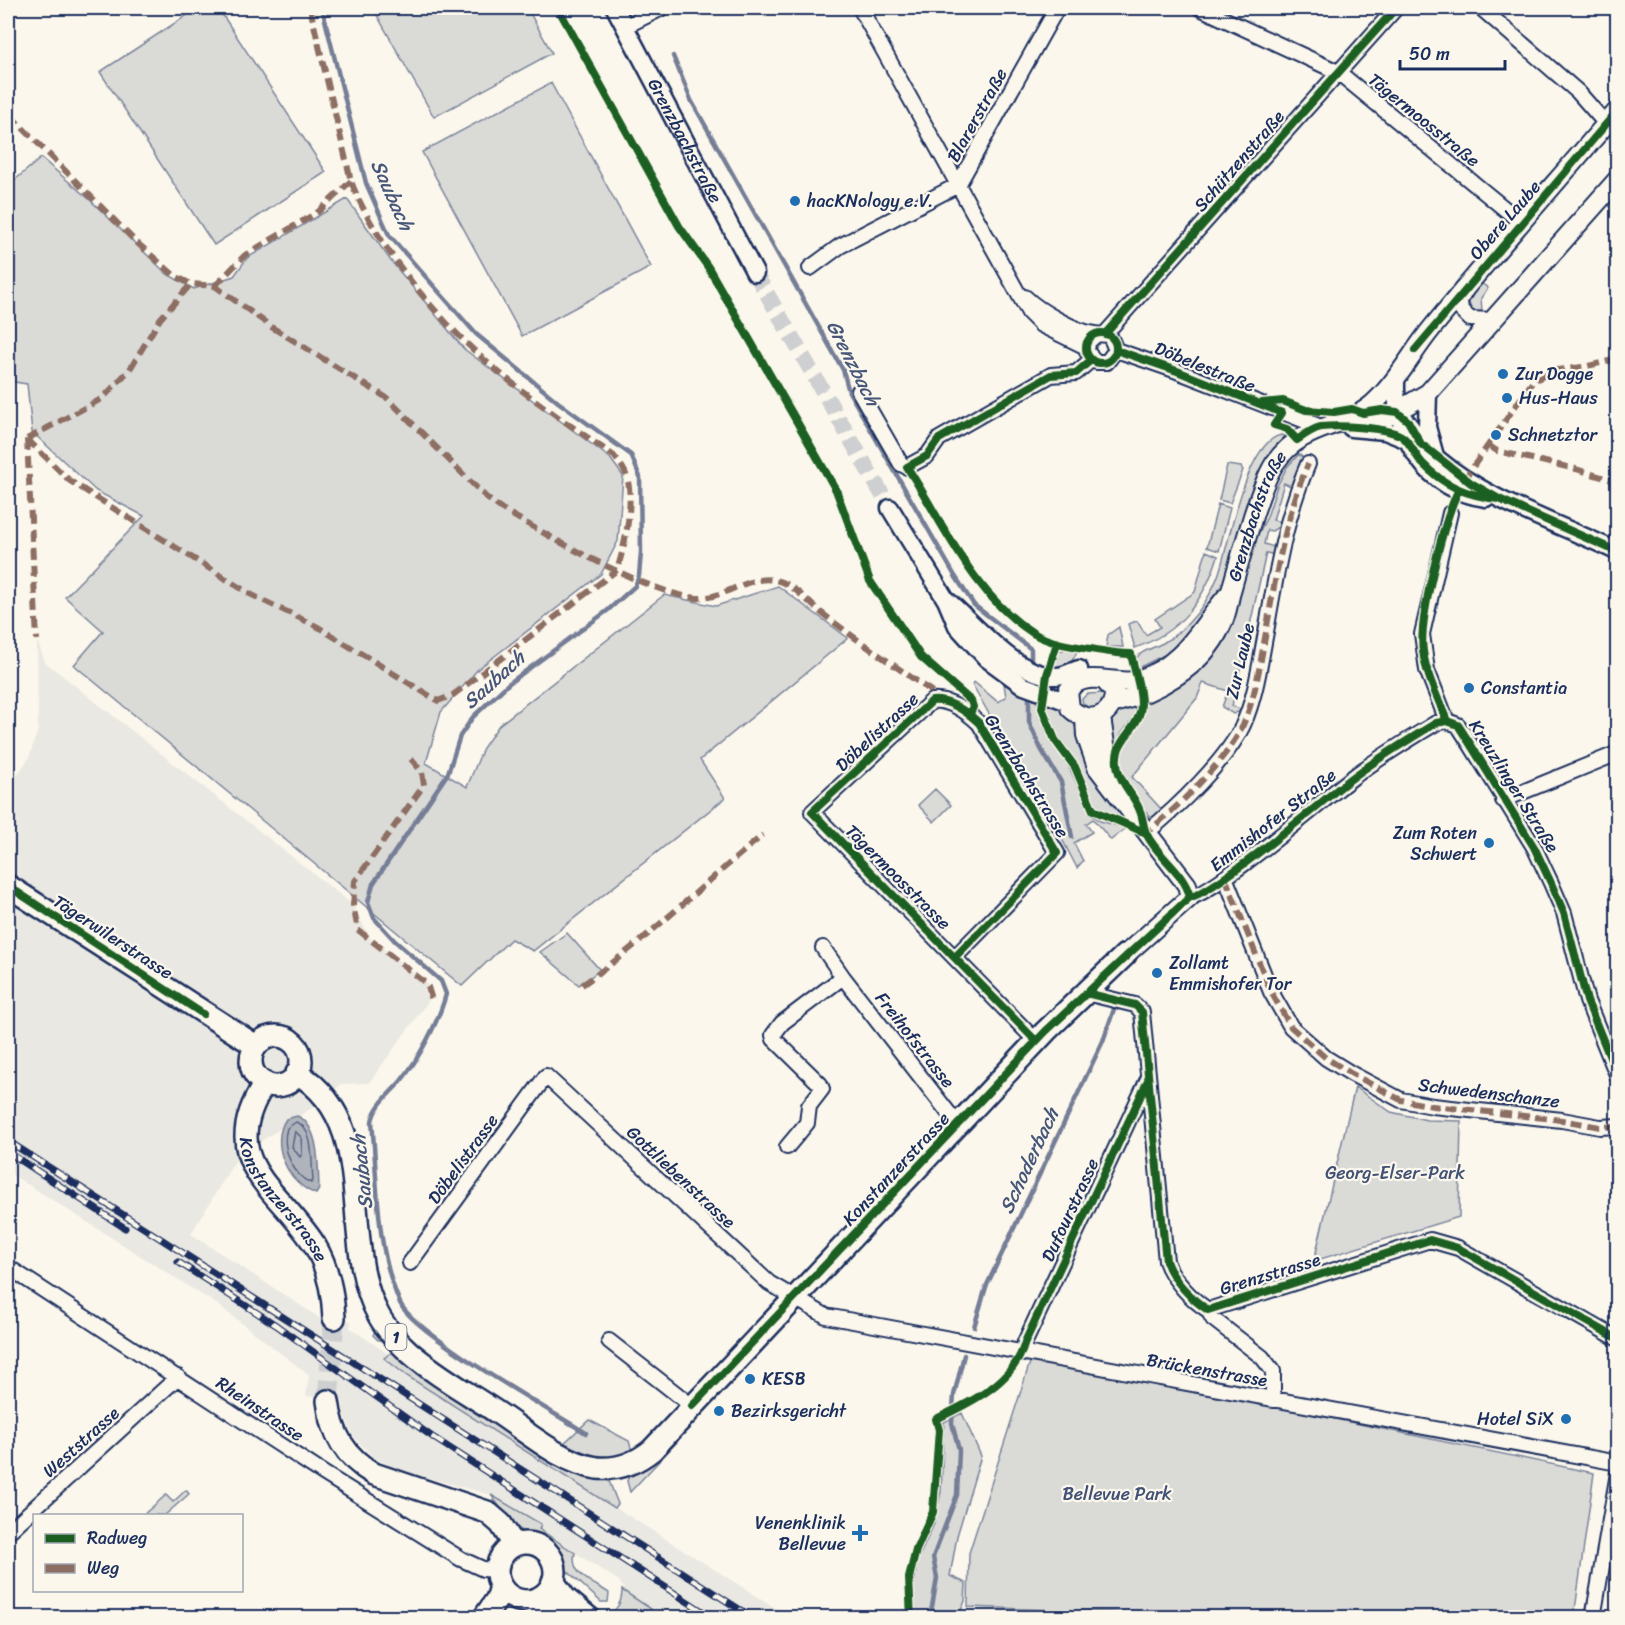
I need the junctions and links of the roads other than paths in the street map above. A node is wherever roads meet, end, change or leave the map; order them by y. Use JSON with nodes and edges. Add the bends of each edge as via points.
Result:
{"nodes":[{"id":1,"x":615,"y":8,"type":"edge"},
{"id":2,"x":662,"y":8,"type":"edge"},
{"id":3,"x":860,"y":8,"type":"edge"},
{"id":4,"x":1057,"y":8,"type":"edge"},
{"id":5,"x":1200,"y":8,"type":"edge"},
{"id":6,"x":1396,"y":8,"type":"edge"},
{"id":7,"x":1481,"y":8,"type":"edge"},
{"id":8,"x":626,"y":26,"type":"junction"},
{"id":9,"x":1338,"y":72,"type":"junction"},
{"id":10,"x":1612,"y":117,"type":"edge"},
{"id":11,"x":1617,"y":179,"type":"edge"},
{"id":12,"x":958,"y":185,"type":"junction"},
{"id":13,"x":1522,"y":223,"type":"junction"},
{"id":14,"x":810,"y":268,"type":"dead end"},
{"id":15,"x":755,"y":273,"type":"tunnel mouth"},
{"id":16,"x":1015,"y":285,"type":"junction"},
{"id":17,"x":1467,"y":288,"type":"junction"},
{"id":18,"x":1492,"y":320,"type":"junction"},
{"id":19,"x":1100,"y":334,"type":"junction"},
{"id":20,"x":1116,"y":350,"type":"junction"},
{"id":21,"x":1089,"y":353,"type":"junction"},
{"id":22,"x":1396,"y":379,"type":"junction"},
{"id":23,"x":859,"y":391,"type":"dead end"},
{"id":24,"x":1428,"y":393,"type":"junction"},
{"id":25,"x":1397,"y":412,"type":"junction"},
{"id":26,"x":1363,"y":413,"type":"junction"},
{"id":27,"x":1320,"y":427,"type":"junction"},
{"id":28,"x":1405,"y":439,"type":"junction"},
{"id":29,"x":1435,"y":457,"type":"junction"},
{"id":30,"x":1308,"y":464,"type":"dead end"},
{"id":31,"x":1499,"y":500,"type":"junction"},
{"id":32,"x":890,"y":508,"type":"tunnel mouth"},
{"id":33,"x":1450,"y":513,"type":"dead end"},
{"id":34,"x":1617,"y":552,"type":"edge"},
{"id":35,"x":1232,"y":591,"type":"junction"},
{"id":36,"x":946,"y":600,"type":"junction"},
{"id":37,"x":1103,"y":674,"type":"junction"},
{"id":38,"x":1079,"y":675,"type":"junction"},
{"id":39,"x":1068,"y":702,"type":"junction"},
{"id":40,"x":1114,"y":703,"type":"junction"},
{"id":41,"x":970,"y":714,"type":"joint"},
{"id":42,"x":1093,"y":717,"type":"junction"},
{"id":43,"x":1447,"y":721,"type":"junction"},
{"id":44,"x":1617,"y":753,"type":"edge"},
{"id":45,"x":1503,"y":800,"type":"junction"},
{"id":46,"x":812,"y":812,"type":"joint"},
{"id":47,"x":1146,"y":833,"type":"junction"},
{"id":48,"x":1225,"y":877,"type":"junction"},
{"id":49,"x":8,"y":886,"type":"edge"},
{"id":50,"x":1190,"y":897,"type":"junction"},
{"id":51,"x":823,"y":948,"type":"dead end"},
{"id":52,"x":1125,"y":955,"type":"joint"},
{"id":53,"x":955,"y":957,"type":"junction"},
{"id":54,"x":843,"y":977,"type":"junction"},
{"id":55,"x":1086,"y":993,"type":"junction"},
{"id":56,"x":1036,"y":1041,"type":"junction"},
{"id":57,"x":256,"y":1046,"type":"junction"},
{"id":58,"x":1612,"y":1048,"type":"edge"},
{"id":59,"x":297,"y":1073,"type":"junction"},
{"id":60,"x":546,"y":1076,"type":"joint"},
{"id":61,"x":1617,"y":1077,"type":"edge"},
{"id":62,"x":1148,"y":1080,"type":"junction"},
{"id":63,"x":265,"y":1083,"type":"junction"},
{"id":64,"x":958,"y":1125,"type":"junction"},
{"id":65,"x":1617,"y":1126,"type":"edge"},
{"id":66,"x":787,"y":1147,"type":"dead end"},
{"id":67,"x":410,"y":1263,"type":"dead end"},
{"id":68,"x":8,"y":1267,"type":"edge"},
{"id":69,"x":795,"y":1299,"type":"junction"},
{"id":70,"x":1208,"y":1310,"type":"junction"},
{"id":71,"x":334,"y":1318,"type":"tunnel mouth"},
{"id":72,"x":1617,"y":1339,"type":"edge"},
{"id":73,"x":609,"y":1341,"type":"dead end"},
{"id":74,"x":1022,"y":1354,"type":"junction"},
{"id":75,"x":178,"y":1377,"type":"junction"},
{"id":76,"x":1273,"y":1400,"type":"junction"},
{"id":77,"x":328,"y":1401,"type":"tunnel mouth"},
{"id":78,"x":692,"y":1406,"type":"junction"},
{"id":79,"x":1617,"y":1463,"type":"edge"},
{"id":80,"x":1617,"y":1473,"type":"edge"},
{"id":81,"x":8,"y":1533,"type":"edge"},
{"id":82,"x":514,"y":1545,"type":"junction"},
{"id":83,"x":499,"y":1578,"type":"junction"},
{"id":84,"x":553,"y":1581,"type":"junction"},
{"id":85,"x":524,"y":1600,"type":"junction"},
{"id":86,"x":484,"y":1617,"type":"edge"},
{"id":87,"x":499,"y":1617,"type":"edge"},
{"id":88,"x":571,"y":1617,"type":"edge"},
{"id":89,"x":589,"y":1617,"type":"edge"},
{"id":90,"x":1593,"y":1617,"type":"edge"}],
"edges":[{"from":1,"to":8,"type":"street","name":"Grenzbachstraße"},
{"from":2,"to":8,"type":"street"},
{"from":3,"to":12,"type":"street"},
{"from":4,"to":12,"type":"street","name":"Blarerstraße"},
{"from":5,"to":9,"type":"street","name":"Tägermoosstraße"},
{"from":6,"to":9,"type":"street","name":"Schützenstraße"},
{"from":7,"to":10,"type":"street"},
{"from":8,"to":15,"type":"street","name":"Grenzbachstraße"},
{"from":9,"to":13,"type":"street","name":"Tägermoosstraße"},
{"from":9,"to":19,"type":"street","name":"Schützenstraße"},
{"from":10,"to":13,"type":"main road","name":"Obere Laube"},
{"from":11,"to":18,"type":"main road"},
{"from":12,"to":14,"type":"street","name":"Blarerstraße","via":[[840,246]]},
{"from":12,"to":16,"type":"street"},
{"from":13,"to":17,"type":"main road","name":"Obere Laube"},
{"from":16,"to":19,"type":"street","via":[[1035,307],[1058,320]]},
{"from":16,"to":21,"type":"street","via":[[1029,313],[1041,326]]},
{"from":17,"to":18,"type":"street","via":[[1460,301],[1461,310],[1470,319]]},
{"from":17,"to":22,"type":"main road","name":"Obere Laube"},
{"from":18,"to":24,"type":"main road"},
{"from":19,"to":20,"type":"street","via":[[1113,340]]},
{"from":19,"to":21,"type":"street"},
{"from":20,"to":21,"type":"street","via":[[1107,362]]},
{"from":20,"to":27,"type":"street","name":"Döbelestraße"},
{"from":21,"to":23,"type":"street","via":[[1076,373],[1050,375],[939,439],[927,456],[907,467],[901,464]]},
{"from":22,"to":25,"type":"street"},
{"from":22,"to":26,"type":"main road"},
{"from":24,"to":25,"type":"main road"},
{"from":24,"to":29,"type":"street","via":[[1427,427]]},
{"from":25,"to":26,"type":"street"},
{"from":25,"to":27,"type":"main road","name":"Döbelestraße","via":[[1378,419]]},
{"from":25,"to":28,"type":"street"},
{"from":25,"to":29,"type":"street"},
{"from":26,"to":27,"type":"main road"},
{"from":27,"to":28,"type":"street","name":"Döbelestraße","via":[[1371,429],[1396,433]]},
{"from":27,"to":35,"type":"main road","name":"Grenzbachstraße","via":[[1297,440],[1270,471]]},
{"from":28,"to":31,"type":"street","via":[[1433,474],[1458,491]]},
{"from":29,"to":31,"type":"street"},
{"from":30,"to":47,"type":"street","name":"Zur Laube","via":[[1294,496],[1282,542],[1257,681],[1243,725],[1227,750],[1174,811]]},
{"from":31,"to":34,"type":"street"},
{"from":32,"to":36,"type":"street"},
{"from":33,"to":43,"type":"street","name":"Kreuzlinger Straße","via":[[1422,634],[1427,670]]},
{"from":35,"to":37,"type":"main road","name":"Grenzbachstraße","via":[[1184,655],[1153,675],[1123,684]]},
{"from":35,"to":40,"type":"main road","name":"Grenzbachstraße","via":[[1221,629],[1197,659],[1163,684]]},
{"from":36,"to":38,"type":"street","via":[[993,644],[1024,666],[1055,676]]},
{"from":36,"to":39,"type":"street","via":[[957,626],[986,658],[1024,686]]},
{"from":37,"to":38,"type":"main road"},
{"from":37,"to":40,"type":"main road","via":[[1114,691]]},
{"from":38,"to":39,"type":"main road","via":[[1068,691]]},
{"from":39,"to":42,"type":"main road","via":[[1076,713]]},
{"from":40,"to":42,"type":"main road"},
{"from":41,"to":46,"type":"street","name":"Döbelistrasse","via":[[946,702],[932,701]]},
{"from":41,"to":53,"type":"street","name":"Grenzbachstrasse","via":[[1057,853]]},
{"from":42,"to":47,"type":"main road","via":[[1094,760]]},
{"from":43,"to":45,"type":"street","name":"Kreuzlinger Straße","via":[[1458,725]]},
{"from":43,"to":48,"type":"street","name":"Emmishofer Straße","via":[[1430,726],[1354,776]]},
{"from":44,"to":45,"type":"street"},
{"from":45,"to":58,"type":"street","name":"Kreuzlinger Straße","via":[[1534,847],[1564,913],[1587,1001]]},
{"from":46,"to":53,"type":"street","name":"Tägermoosstrasse"},
{"from":47,"to":50,"type":"main road","via":[[1187,885]]},
{"from":48,"to":50,"type":"street","name":"Emmishofer Straße","via":[[1199,896]]},
{"from":48,"to":65,"type":"street","name":"Schwedenschanze","via":[[1271,992],[1291,1027],[1326,1058],[1401,1100],[1600,1127]]},
{"from":49,"to":57,"type":"main road","name":"Tägerwilerstrasse"},
{"from":50,"to":52,"type":"main road","name":"Emmishofer Straße"},
{"from":51,"to":54,"type":"street","name":"Freihofstrasse"},
{"from":52,"to":55,"type":"main road","name":"Konstanzerstrasse","number":"1"},
{"from":53,"to":56,"type":"street","name":"Tägermoosstrasse"},
{"from":54,"to":64,"type":"street","name":"Freihofstrasse"},
{"from":54,"to":66,"type":"street","via":[[782,1023],[773,1035],[822,1089],[809,1106],[807,1124]]},
{"from":55,"to":56,"type":"main road","name":"Konstanzerstrasse","number":"1"},
{"from":55,"to":62,"type":"street","name":"Grenzstrasse","via":[[1139,1008]]},
{"from":56,"to":64,"type":"main road","name":"Konstanzerstrasse","number":"1"},
{"from":57,"to":59,"type":"main road","via":[[276,1036],[292,1041],[301,1056]]},
{"from":57,"to":63,"type":"main road","via":[[251,1062]]},
{"from":58,"to":61,"type":"street","name":"Kreuzlinger Straße"},
{"from":59,"to":63,"type":"main road","via":[[279,1085]]},
{"from":59,"to":78,"type":"main road","name":"Konstanzerstrasse","number":"1","via":[[326,1098],[341,1124],[349,1154],[365,1283],[379,1317],[406,1350],[554,1449],[595,1468],[616,1468],[644,1456]]},
{"from":60,"to":67,"type":"street","name":"Döbelistrasse"},
{"from":60,"to":69,"type":"street","name":"Gottliebenstrasse","via":[[769,1283]]},
{"from":62,"to":70,"type":"street","name":"Grenzstrasse","via":[[1166,1261],[1173,1274]]},
{"from":62,"to":74,"type":"street","name":"Dufourstrasse"},
{"from":63,"to":71,"type":"main road","name":"Konstanzerstrasse","via":[[248,1117],[248,1151],[254,1171],[321,1257],[329,1277]]},
{"from":64,"to":69,"type":"main road","name":"Konstanzerstrasse","number":"1"},
{"from":68,"to":75,"type":"street","name":"Rheinstrasse"},
{"from":69,"to":74,"type":"street","name":"Brückenstrasse","via":[[842,1321]]},
{"from":69,"to":78,"type":"main road","name":"Konstanzerstrasse","number":"1"},
{"from":70,"to":72,"type":"street","name":"Grenzstrasse","via":[[1430,1240],[1458,1248]]},
{"from":70,"to":76,"type":"street","name":"Grenzstrasse","via":[[1273,1371]]},
{"from":73,"to":78,"type":"street"},
{"from":74,"to":76,"type":"street","name":"Brückenstrasse"},
{"from":75,"to":81,"type":"street","name":"Weststrasse"},
{"from":75,"to":83,"type":"street","name":"Rheinstrasse","via":[[322,1473],[461,1559]]},
{"from":76,"to":79,"type":"street","name":"Brückenstrasse"},
{"from":77,"to":82,"type":"main road","via":[[330,1422],[337,1438],[360,1466],[487,1512],[501,1524]]},
{"from":80,"to":90,"type":"street"},
{"from":82,"to":83,"type":"main road","via":[[502,1555]]},
{"from":82,"to":84,"type":"main road","via":[[531,1544],[546,1552],[554,1566]]},
{"from":83,"to":85,"type":"main road","via":[[509,1596]]},
{"from":83,"to":86,"type":"main road","via":[[497,1599]]},
{"from":84,"to":85,"type":"main road","via":[[546,1593]]},
{"from":84,"to":89,"type":"main road","via":[[565,1598]]},
{"from":85,"to":87,"type":"main road"},
{"from":85,"to":88,"type":"main road"}]}
